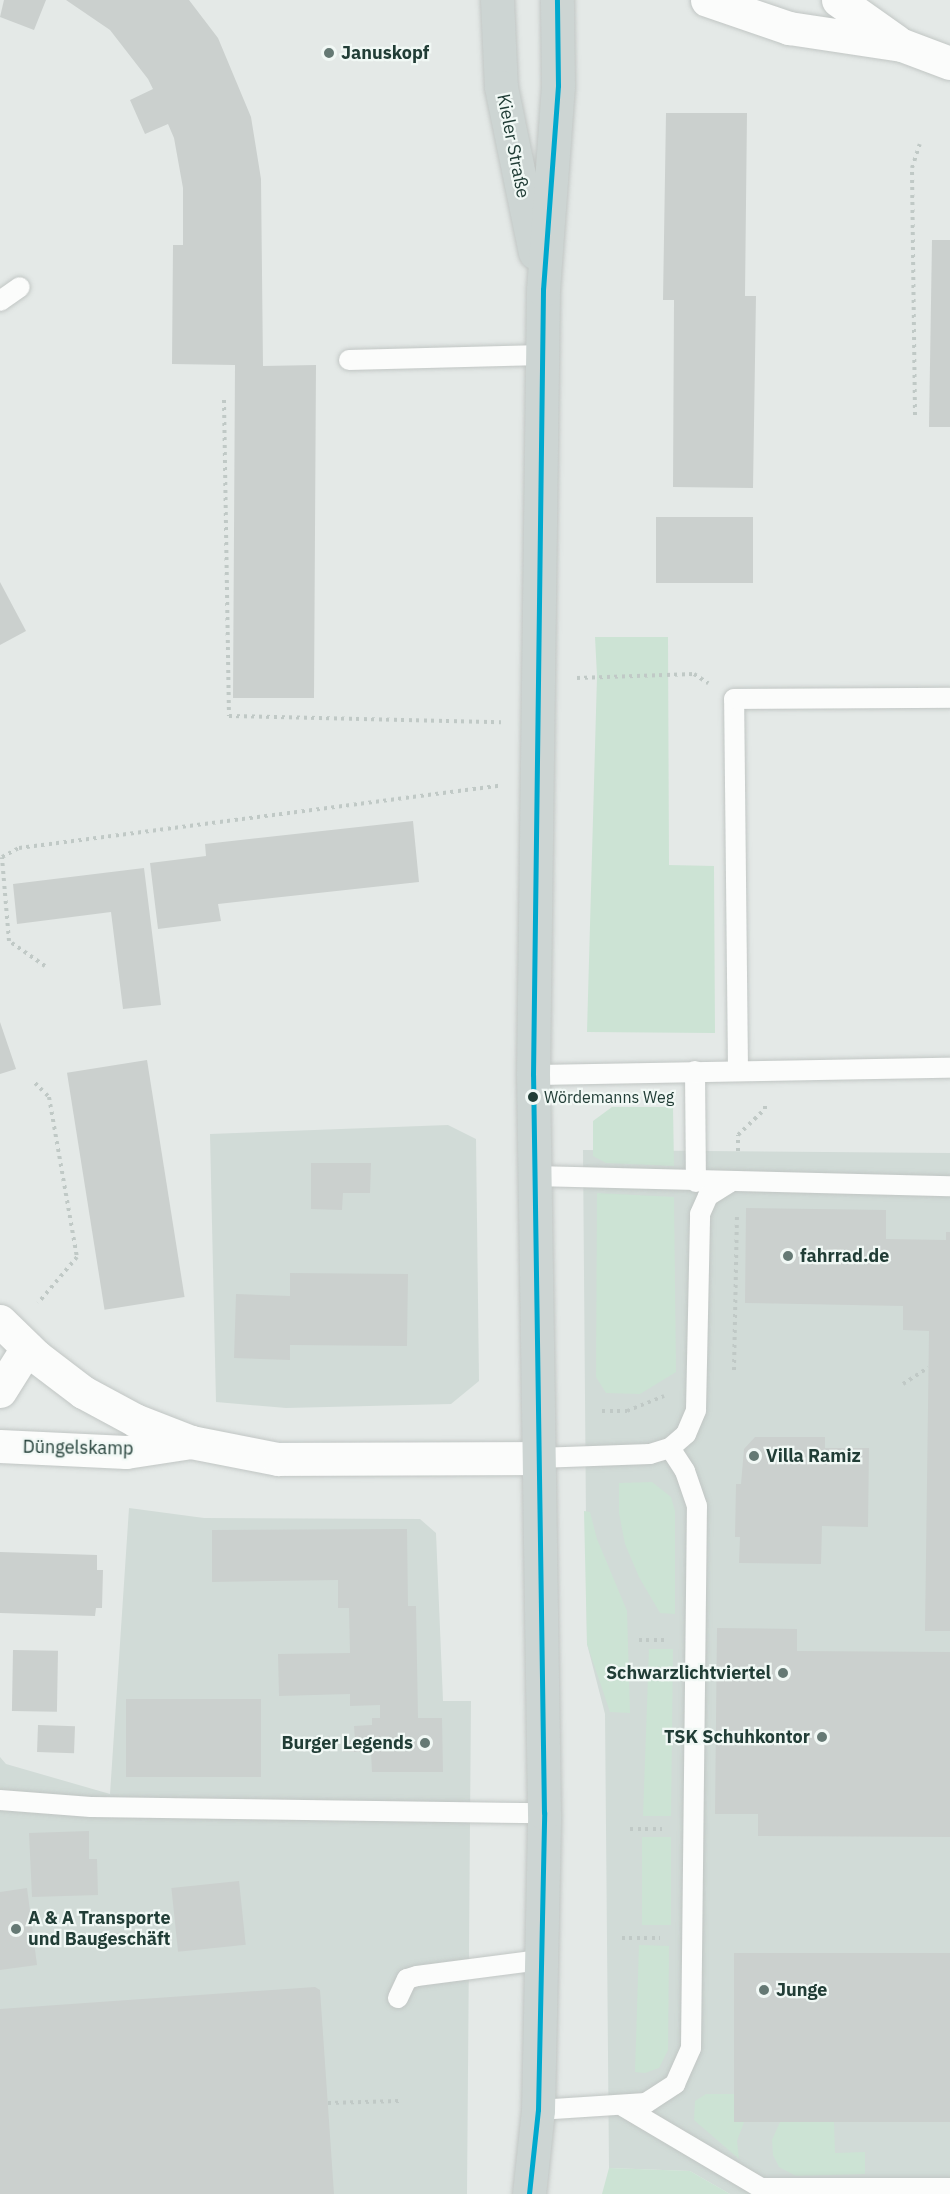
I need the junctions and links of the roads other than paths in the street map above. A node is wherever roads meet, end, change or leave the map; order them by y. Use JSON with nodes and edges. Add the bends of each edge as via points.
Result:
{"nodes":[{"id":1,"x":497,"y":0,"type":"edge"},
{"id":2,"x":557,"y":0,"type":"edge"},
{"id":3,"x":707,"y":0,"type":"edge"},
{"id":4,"x":838,"y":0,"type":"edge"},
{"id":5,"x":902,"y":45,"type":"junction"},
{"id":6,"x":950,"y":63,"type":"edge"},
{"id":7,"x":20,"y":287,"type":"dead end"},
{"id":8,"x":543,"y":290,"type":"junction"},
{"id":9,"x":0,"y":301,"type":"edge"},
{"id":10,"x":542,"y":356,"type":"junction"},
{"id":11,"x":349,"y":360,"type":"dead end"},
{"id":12,"x":950,"y":698,"type":"edge"},
{"id":13,"x":950,"y":1068,"type":"edge"},
{"id":14,"x":738,"y":1070,"type":"junction"},
{"id":15,"x":695,"y":1071,"type":"junction"},
{"id":16,"x":532,"y":1075,"type":"junction"},
{"id":17,"x":534,"y":1176,"type":"junction"},
{"id":18,"x":696,"y":1182,"type":"junction"},
{"id":19,"x":733,"y":1183,"type":"junction"},
{"id":20,"x":950,"y":1185,"type":"edge"},
{"id":21,"x":13,"y":1334,"type":"edge"},
{"id":22,"x":0,"y":1391,"type":"edge"},
{"id":23,"x":191,"y":1442,"type":"junction"},
{"id":24,"x":0,"y":1446,"type":"edge"},
{"id":25,"x":670,"y":1448,"type":"junction"},
{"id":26,"x":537,"y":1458,"type":"junction"},
{"id":27,"x":0,"y":1800,"type":"edge"},
{"id":28,"x":544,"y":1813,"type":"junction"},
{"id":29,"x":540,"y":1960,"type":"junction"},
{"id":30,"x":398,"y":1998,"type":"dead end"},
{"id":31,"x":624,"y":2107,"type":"junction"},
{"id":32,"x":538,"y":2110,"type":"junction"},
{"id":33,"x":950,"y":2188,"type":"edge"},
{"id":34,"x":529,"y":2194,"type":"edge"}],
"edges":[{"from":1,"to":8,"type":"main road","name":"Kieler Straße","via":[[501,87]]},
{"from":2,"to":8,"type":"main road","name":"Kieler Straße","via":[[558,86]]},
{"from":3,"to":5,"type":"street","via":[[789,28]]},
{"from":4,"to":5,"type":"street"},
{"from":5,"to":6,"type":"street"},
{"from":7,"to":9,"type":"lane"},
{"from":8,"to":10,"type":"main road","name":"Kieler Straße"},
{"from":10,"to":11,"type":"lane"},
{"from":10,"to":16,"type":"main road","name":"Kieler Straße"},
{"from":12,"to":14,"type":"lane","via":[[734,699]]},
{"from":13,"to":14,"type":"lane"},
{"from":14,"to":15,"type":"lane"},
{"from":15,"to":16,"type":"lane"},
{"from":15,"to":18,"type":"lane"},
{"from":16,"to":17,"type":"main road","name":"Kieler Straße"},
{"from":17,"to":18,"type":"lane"},
{"from":17,"to":26,"type":"main road","name":"Kieler Straße"},
{"from":18,"to":19,"type":"lane"},
{"from":19,"to":20,"type":"lane"},
{"from":19,"to":25,"type":"lane","via":[[708,1196],[700,1214],[692,1425]]},
{"from":21,"to":22,"type":"street"},
{"from":21,"to":23,"type":"street","via":[[109,1407]]},
{"from":23,"to":24,"type":"street","name":"Düngelskamp","via":[[126,1452]]},
{"from":23,"to":26,"type":"street","via":[[278,1459]]},
{"from":25,"to":26,"type":"lane","via":[[650,1454]]},
{"from":25,"to":31,"type":"lane","via":[[686,1471],[697,1506],[691,2048],[675,2084],[661,2096]]},
{"from":26,"to":28,"type":"main road","name":"Kieler Straße"},
{"from":27,"to":28,"type":"lane","via":[[91,1807]]},
{"from":28,"to":29,"type":"main road","name":"Kieler Straße"},
{"from":29,"to":30,"type":"lane","via":[[417,1976],[407,1979]]},
{"from":29,"to":32,"type":"main road","name":"Kieler Straße"},
{"from":31,"to":32,"type":"lane"},
{"from":31,"to":33,"type":"lane","via":[[761,2188]]},
{"from":32,"to":34,"type":"main road","name":"Kieler Straße"}]}
